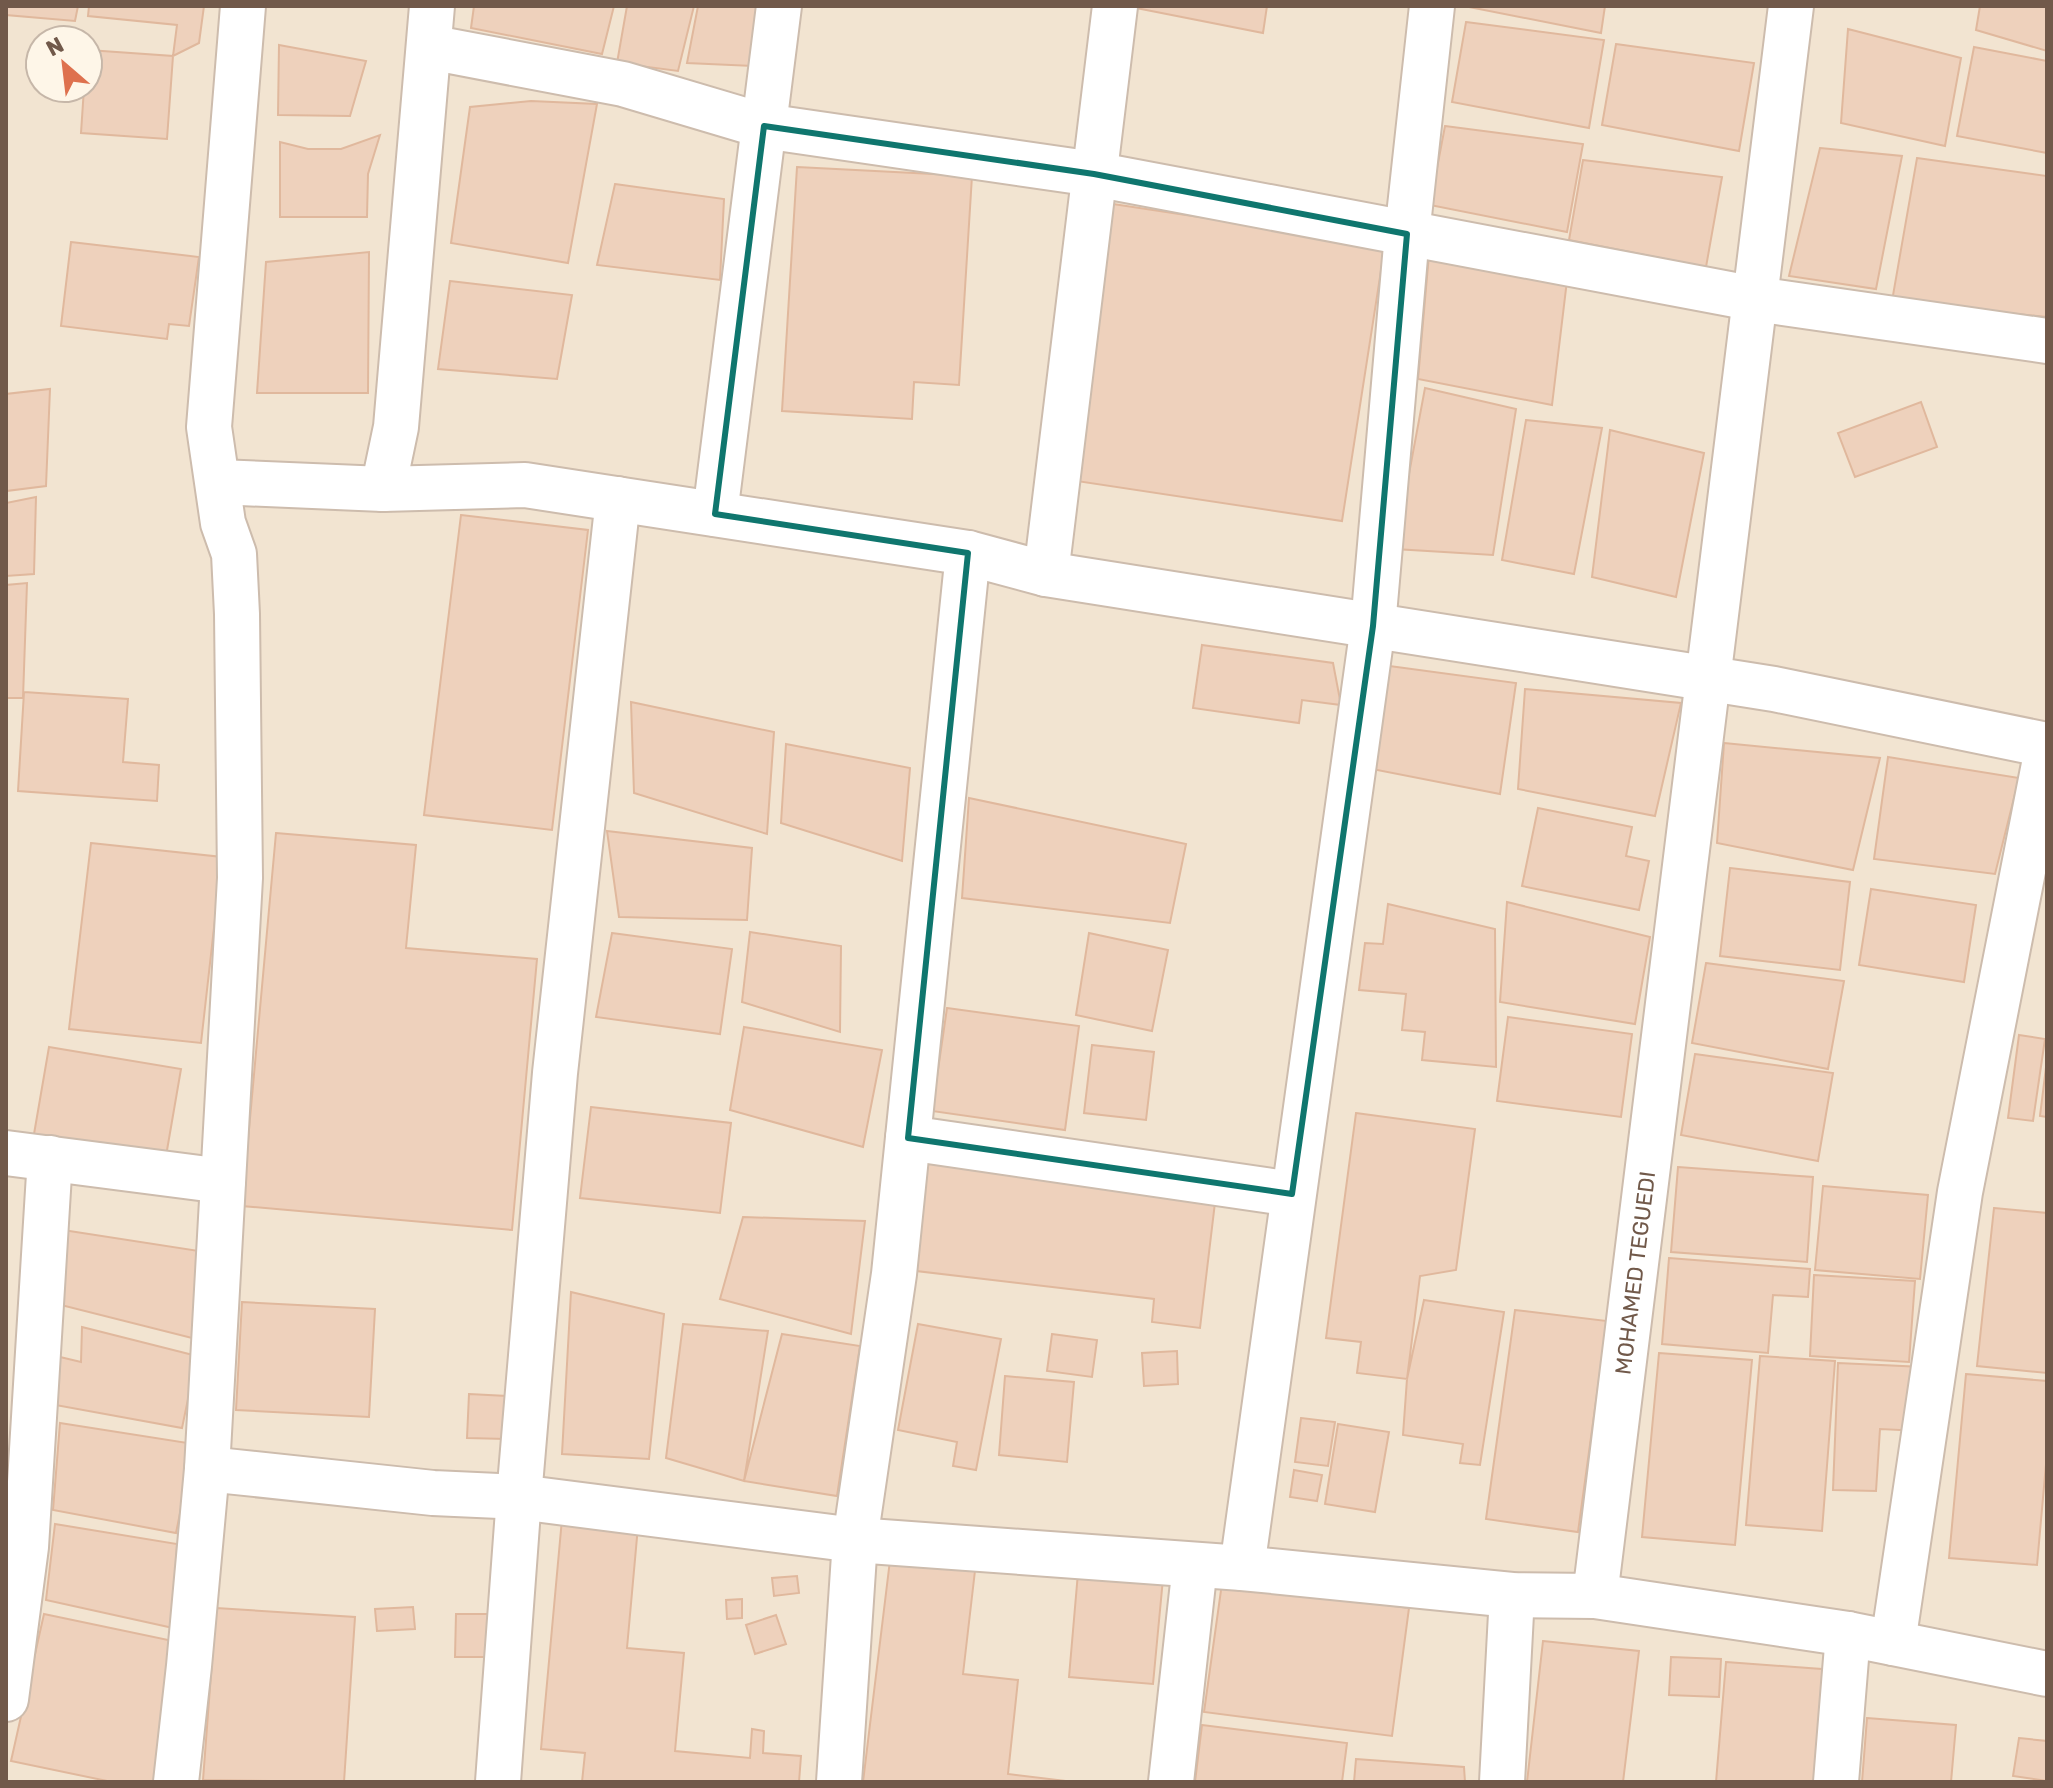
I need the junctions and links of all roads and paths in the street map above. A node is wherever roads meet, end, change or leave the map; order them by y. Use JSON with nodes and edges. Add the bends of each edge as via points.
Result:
{"nodes":[{"id":1,"x":243,"y":6,"type":"edge"},
{"id":2,"x":779,"y":6,"type":"edge"},
{"id":3,"x":1115,"y":6,"type":"edge"},
{"id":4,"x":1432,"y":6,"type":"edge"},
{"id":5,"x":1791,"y":6,"type":"edge"},
{"id":6,"x":431,"y":27,"type":"edge"},
{"id":7,"x":764,"y":126,"type":"junction"},
{"id":8,"x":1094,"y":174,"type":"junction"},
{"id":9,"x":1407,"y":234,"type":"junction"},
{"id":10,"x":1756,"y":299,"type":"junction"},
{"id":11,"x":2047,"y":341,"type":"edge"},
{"id":12,"x":218,"y":482,"type":"junction"},
{"id":13,"x":383,"y":489,"type":"junction"},
{"id":14,"x":618,"y":499,"type":"junction"},
{"id":15,"x":715,"y":514,"type":"junction"},
{"id":16,"x":968,"y":553,"type":"junction"},
{"id":17,"x":1046,"y":574,"type":"junction"},
{"id":18,"x":1373,"y":626,"type":"junction"},
{"id":19,"x":1709,"y":681,"type":"junction"},
{"id":20,"x":2047,"y":747,"type":"edge"},
{"id":21,"x":908,"y":1138,"type":"junction"},
{"id":22,"x":6,"y":1153,"type":"edge"},
{"id":23,"x":50,"y":1158,"type":"junction"},
{"id":24,"x":223,"y":1181,"type":"junction"},
{"id":25,"x":1292,"y":1194,"type":"junction"},
{"id":26,"x":207,"y":1469,"type":"junction"},
{"id":27,"x":519,"y":1497,"type":"junction"},
{"id":28,"x":855,"y":1540,"type":"junction"},
{"id":29,"x":1195,"y":1565,"type":"junction"},
{"id":30,"x":1242,"y":1568,"type":"junction"},
{"id":31,"x":1512,"y":1595,"type":"junction"},
{"id":32,"x":1595,"y":1596,"type":"junction"},
{"id":33,"x":1848,"y":1634,"type":"junction"},
{"id":34,"x":1893,"y":1643,"type":"junction"},
{"id":35,"x":2047,"y":1674,"type":"edge"},
{"id":36,"x":6,"y":1699,"type":"edge"},
{"id":37,"x":176,"y":1782,"type":"edge"},
{"id":38,"x":498,"y":1782,"type":"edge"},
{"id":39,"x":839,"y":1782,"type":"edge"},
{"id":40,"x":1171,"y":1782,"type":"edge"},
{"id":41,"x":1502,"y":1782,"type":"edge"},
{"id":42,"x":1836,"y":1782,"type":"edge"}],
"edges":[{"from":1,"to":12,"type":"street","via":[[211,384],[209,427]]},
{"from":2,"to":7,"type":"street"},
{"from":3,"to":8,"type":"street"},
{"from":4,"to":9,"type":"street"},
{"from":5,"to":10,"type":"street","name":"MOHAMED TEGUEDI"},
{"from":6,"to":7,"type":"street"},
{"from":6,"to":13,"type":"street","via":[[396,427]]},
{"from":7,"to":8,"type":"street"},
{"from":7,"to":15,"type":"street"},
{"from":8,"to":9,"type":"street"},
{"from":8,"to":17,"type":"street"},
{"from":9,"to":10,"type":"street"},
{"from":9,"to":18,"type":"street"},
{"from":10,"to":11,"type":"street"},
{"from":10,"to":19,"type":"street","name":"MOHAMED TEGUEDI"},
{"from":12,"to":13,"type":"street"},
{"from":12,"to":24,"type":"street","via":[[223,523],[234,554],[237,599],[240,847]]},
{"from":13,"to":14,"type":"street","via":[[525,485]]},
{"from":14,"to":15,"type":"street"},
{"from":14,"to":27,"type":"street","via":[[555,1073]]},
{"from":15,"to":16,"type":"street"},
{"from":16,"to":17,"type":"street"},
{"from":16,"to":21,"type":"street"},
{"from":17,"to":18,"type":"street"},
{"from":18,"to":19,"type":"street"},
{"from":18,"to":25,"type":"street"},
{"from":19,"to":20,"type":"street","via":[[1774,689]]},
{"from":19,"to":32,"type":"street","name":"MOHAMED TEGUEDI"},
{"from":20,"to":34,"type":"street","via":[[1960,1192]]},
{"from":21,"to":25,"type":"street"},
{"from":21,"to":28,"type":"street"},
{"from":22,"to":23,"type":"street"},
{"from":23,"to":24,"type":"street"},
{"from":23,"to":36,"type":"street","via":[[26,1547]]},
{"from":24,"to":26,"type":"street"},
{"from":25,"to":30,"type":"street"},
{"from":26,"to":27,"type":"street"},
{"from":26,"to":37,"type":"street"},
{"from":27,"to":28,"type":"street"},
{"from":27,"to":38,"type":"street"},
{"from":28,"to":29,"type":"street"},
{"from":28,"to":39,"type":"street"},
{"from":29,"to":30,"type":"street"},
{"from":29,"to":40,"type":"street"},
{"from":30,"to":31,"type":"street"},
{"from":31,"to":32,"type":"street"},
{"from":31,"to":41,"type":"street"},
{"from":32,"to":33,"type":"street"},
{"from":33,"to":34,"type":"street"},
{"from":33,"to":42,"type":"street"},
{"from":34,"to":35,"type":"street"}]}
